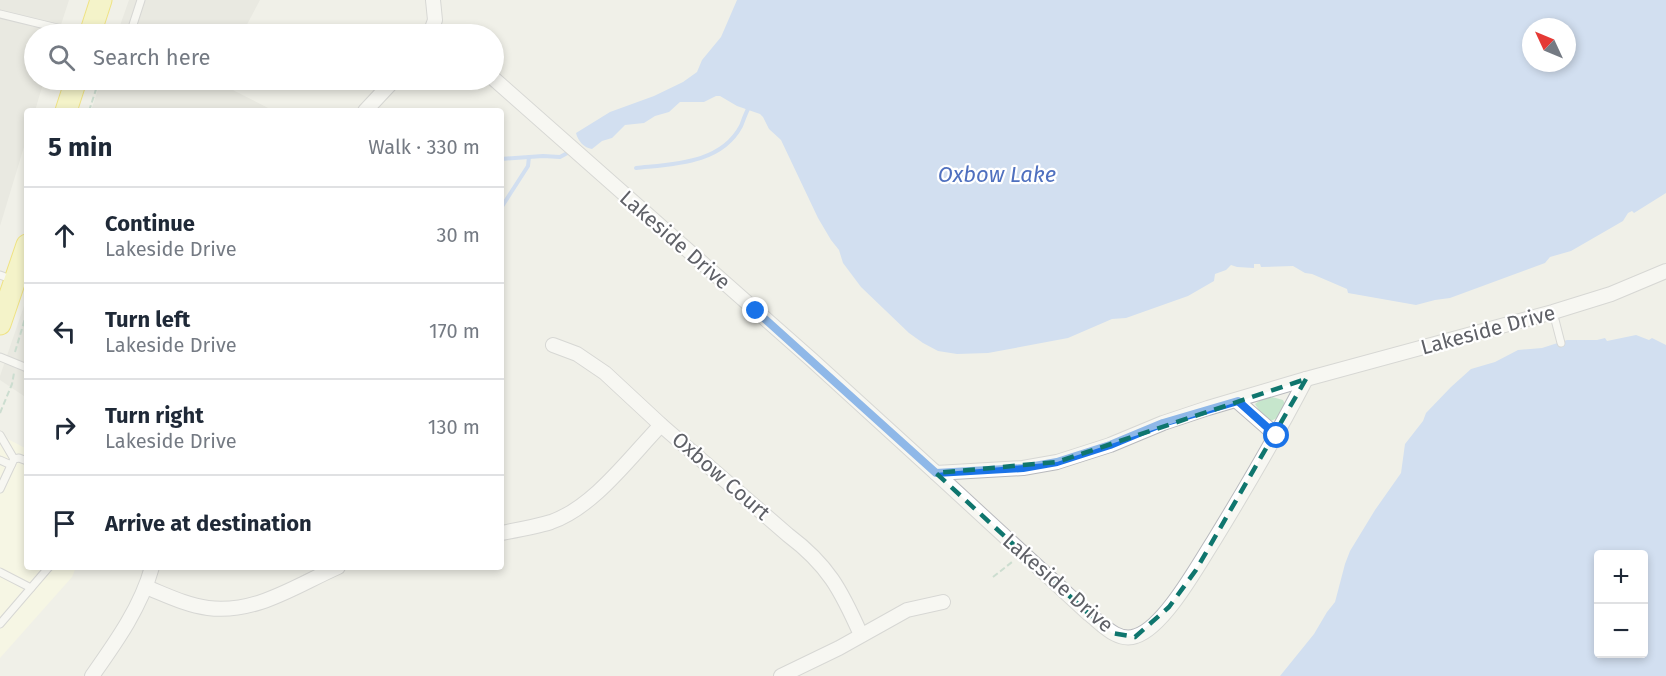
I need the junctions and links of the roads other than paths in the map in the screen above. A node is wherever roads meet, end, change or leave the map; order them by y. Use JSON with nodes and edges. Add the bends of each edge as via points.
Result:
{"nodes":[{"id":1,"x":101,"y":0,"type":"edge"},
{"id":2,"x":141,"y":0,"type":"edge"},
{"id":3,"x":433,"y":0,"type":"edge"},
{"id":4,"x":0,"y":14,"type":"edge"},
{"id":5,"x":41,"y":24,"type":"edge"},
{"id":6,"x":93,"y":24,"type":"edge"},
{"id":7,"x":133,"y":24,"type":"edge"},
{"id":8,"x":434,"y":24,"type":"edge"},
{"id":9,"x":504,"y":88,"type":"edge"},
{"id":10,"x":73,"y":90,"type":"edge"},
{"id":11,"x":385,"y":90,"type":"edge"},
{"id":12,"x":67,"y":108,"type":"edge"},
{"id":13,"x":368,"y":108,"type":"edge"},
{"id":14,"x":24,"y":250,"type":"edge"},
{"id":15,"x":1666,"y":271,"type":"edge"},
{"id":16,"x":8,"y":278,"type":"edge"},
{"id":17,"x":1553,"y":312,"type":"junction"},
{"id":18,"x":0,"y":324,"type":"edge"},
{"id":19,"x":1561,"y":343,"type":"dead end"},
{"id":20,"x":553,"y":345,"type":"dead end"},
{"id":21,"x":0,"y":357,"type":"edge"},
{"id":22,"x":24,"y":367,"type":"edge"},
{"id":23,"x":1306,"y":379,"type":"junction"},
{"id":24,"x":1238,"y":401,"type":"junction"},
{"id":25,"x":661,"y":425,"type":"junction"},
{"id":26,"x":0,"y":435,"type":"edge"},
{"id":27,"x":1277,"y":436,"type":"junction"},
{"id":28,"x":0,"y":460,"type":"edge"},
{"id":29,"x":24,"y":460,"type":"edge"},
{"id":30,"x":13,"y":462,"type":"junction"},
{"id":31,"x":936,"y":473,"type":"junction"},
{"id":32,"x":0,"y":489,"type":"edge"},
{"id":33,"x":504,"y":532,"type":"edge"},
{"id":34,"x":46,"y":570,"type":"edge"},
{"id":35,"x":151,"y":570,"type":"edge"},
{"id":36,"x":332,"y":570,"type":"edge"},
{"id":37,"x":0,"y":572,"type":"edge"},
{"id":38,"x":146,"y":587,"type":"junction"},
{"id":39,"x":31,"y":588,"type":"junction"},
{"id":40,"x":943,"y":602,"type":"dead end"},
{"id":41,"x":0,"y":611,"type":"edge"},
{"id":42,"x":8,"y":615,"type":"junction"},
{"id":43,"x":0,"y":624,"type":"edge"},
{"id":44,"x":861,"y":635,"type":"junction"},
{"id":45,"x":92,"y":676,"type":"edge"},
{"id":46,"x":781,"y":676,"type":"edge"}],
"edges":[{"from":1,"to":6,"type":"highway"},
{"from":2,"to":7,"type":"lane"},
{"from":3,"to":8,"type":"street"},
{"from":4,"to":5,"type":"lane"},
{"from":9,"to":31,"type":"street","name":"Lakeside Drive"},
{"from":10,"to":12,"type":"highway"},
{"from":11,"to":13,"type":"street"},
{"from":14,"to":16,"type":"highway"},
{"from":15,"to":17,"type":"street","name":"Lakeside Drive"},
{"from":16,"to":18,"type":"highway"},
{"from":17,"to":19,"type":"lane"},
{"from":17,"to":23,"type":"street","name":"Lakeside Drive"},
{"from":20,"to":25,"type":"street","name":"Oxbow Court","via":[[577,354],[605,373]]},
{"from":21,"to":22,"type":"lane"},
{"from":23,"to":24,"type":"street","name":"Lakeside Drive"},
{"from":23,"to":27,"type":"street","name":"Lakeside Drive"},
{"from":24,"to":27,"type":"street"},
{"from":24,"to":31,"type":"street","name":"Lakeside Drive","via":[[1163,423],[1057,462]]},
{"from":25,"to":33,"type":"street","via":[[599,491],[577,508],[552,521]]},
{"from":25,"to":44,"type":"street","name":"Oxbow Court","via":[[810,551],[844,598]]},
{"from":26,"to":30,"type":"lane"},
{"from":27,"to":31,"type":"street","name":"Lakeside Drive","via":[[1196,570],[1169,608],[1135,637],[1123,638],[1112,633]]},
{"from":28,"to":30,"type":"lane"},
{"from":29,"to":30,"type":"lane"},
{"from":30,"to":32,"type":"lane"},
{"from":34,"to":39,"type":"lane"},
{"from":35,"to":38,"type":"street"},
{"from":36,"to":38,"type":"street","via":[[262,603],[235,609],[182,602]]},
{"from":37,"to":39,"type":"lane"},
{"from":38,"to":45,"type":"street"},
{"from":39,"to":42,"type":"lane"},
{"from":40,"to":44,"type":"street","via":[[907,610]]},
{"from":41,"to":42,"type":"lane"},
{"from":42,"to":43,"type":"lane"},
{"from":44,"to":46,"type":"street"}]}
